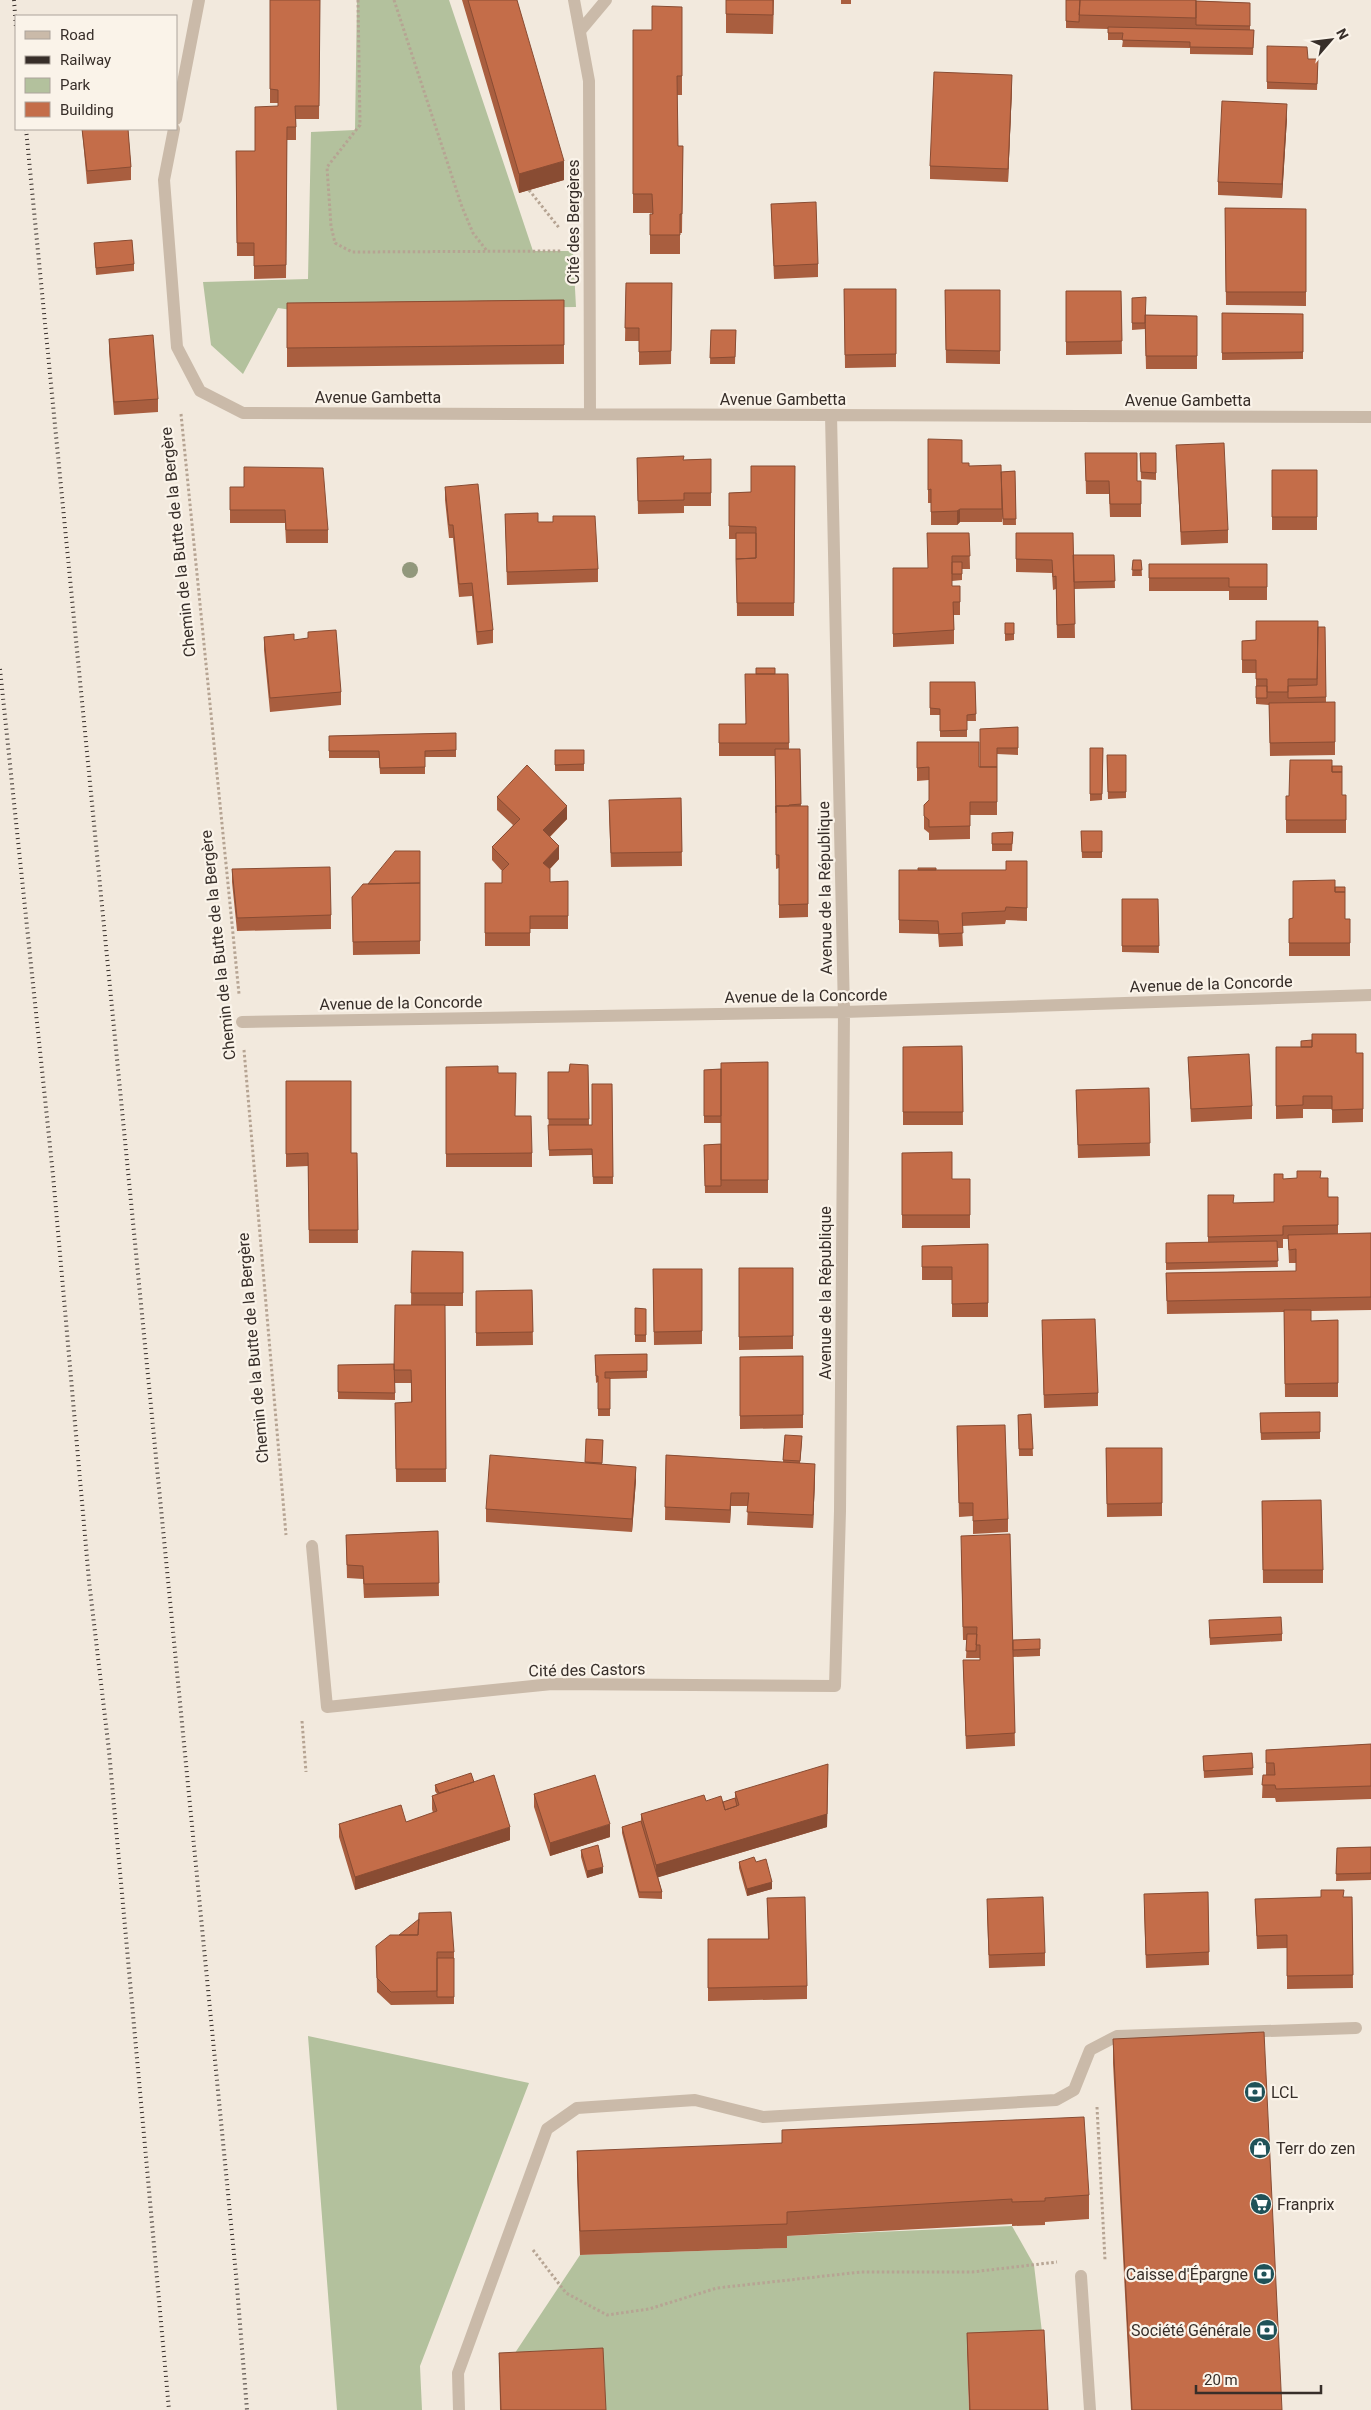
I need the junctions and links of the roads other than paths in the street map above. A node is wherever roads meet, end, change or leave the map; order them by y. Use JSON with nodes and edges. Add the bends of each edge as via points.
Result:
{"nodes":[{"id":1,"x":199,"y":0,"type":"edge"},
{"id":2,"x":574,"y":0,"type":"edge"},
{"id":3,"x":606,"y":0,"type":"edge"},
{"id":4,"x":580,"y":31,"type":"junction"},
{"id":5,"x":178,"y":109,"type":"edge"},
{"id":6,"x":174,"y":130,"type":"edge"},
{"id":7,"x":590,"y":414,"type":"junction"},
{"id":8,"x":831,"y":415,"type":"junction"},
{"id":9,"x":1371,"y":417,"type":"edge"},
{"id":10,"x":1371,"y":995,"type":"edge"},
{"id":11,"x":844,"y":1012,"type":"junction"},
{"id":12,"x":242,"y":1022,"type":"road end"},
{"id":13,"x":840,"y":1511,"type":"joint"},
{"id":14,"x":312,"y":1546,"type":"dead end"},
{"id":15,"x":1356,"y":2028,"type":"dead end"},
{"id":16,"x":1081,"y":2276,"type":"road end"},
{"id":17,"x":459,"y":2410,"type":"edge"},
{"id":18,"x":1090,"y":2410,"type":"edge"}],
"edges":[{"from":1,"to":5,"type":"street"},
{"from":2,"to":4,"type":"street","name":"Cité des Bergères"},
{"from":3,"to":4,"type":"street"},
{"from":4,"to":7,"type":"street","name":"Cité des Bergères","via":[[589,81],[584,251]]},
{"from":6,"to":7,"type":"street","name":"Avenue Gambetta","via":[[164,180],[177,347],[200,391],[242,413]]},
{"from":7,"to":8,"type":"street","name":"Avenue Gambetta"},
{"from":8,"to":9,"type":"street","name":"Avenue Gambetta"},
{"from":8,"to":11,"type":"street","name":"Avenue de la République"},
{"from":10,"to":11,"type":"street","name":"Avenue de la Concorde"},
{"from":11,"to":12,"type":"street","name":"Avenue de la Concorde"},
{"from":11,"to":13,"type":"street","name":"Avenue de la République"},
{"from":13,"to":14,"type":"street","name":"Cité des Castors","via":[[835,1686],[552,1684],[327,1707]]},
{"from":15,"to":17,"type":"street","via":[[1117,2036],[1090,2050],[1074,2090],[1056,2100],[763,2117],[695,2100],[577,2108],[547,2129],[458,2373]]},
{"from":16,"to":18,"type":"street"}]}
